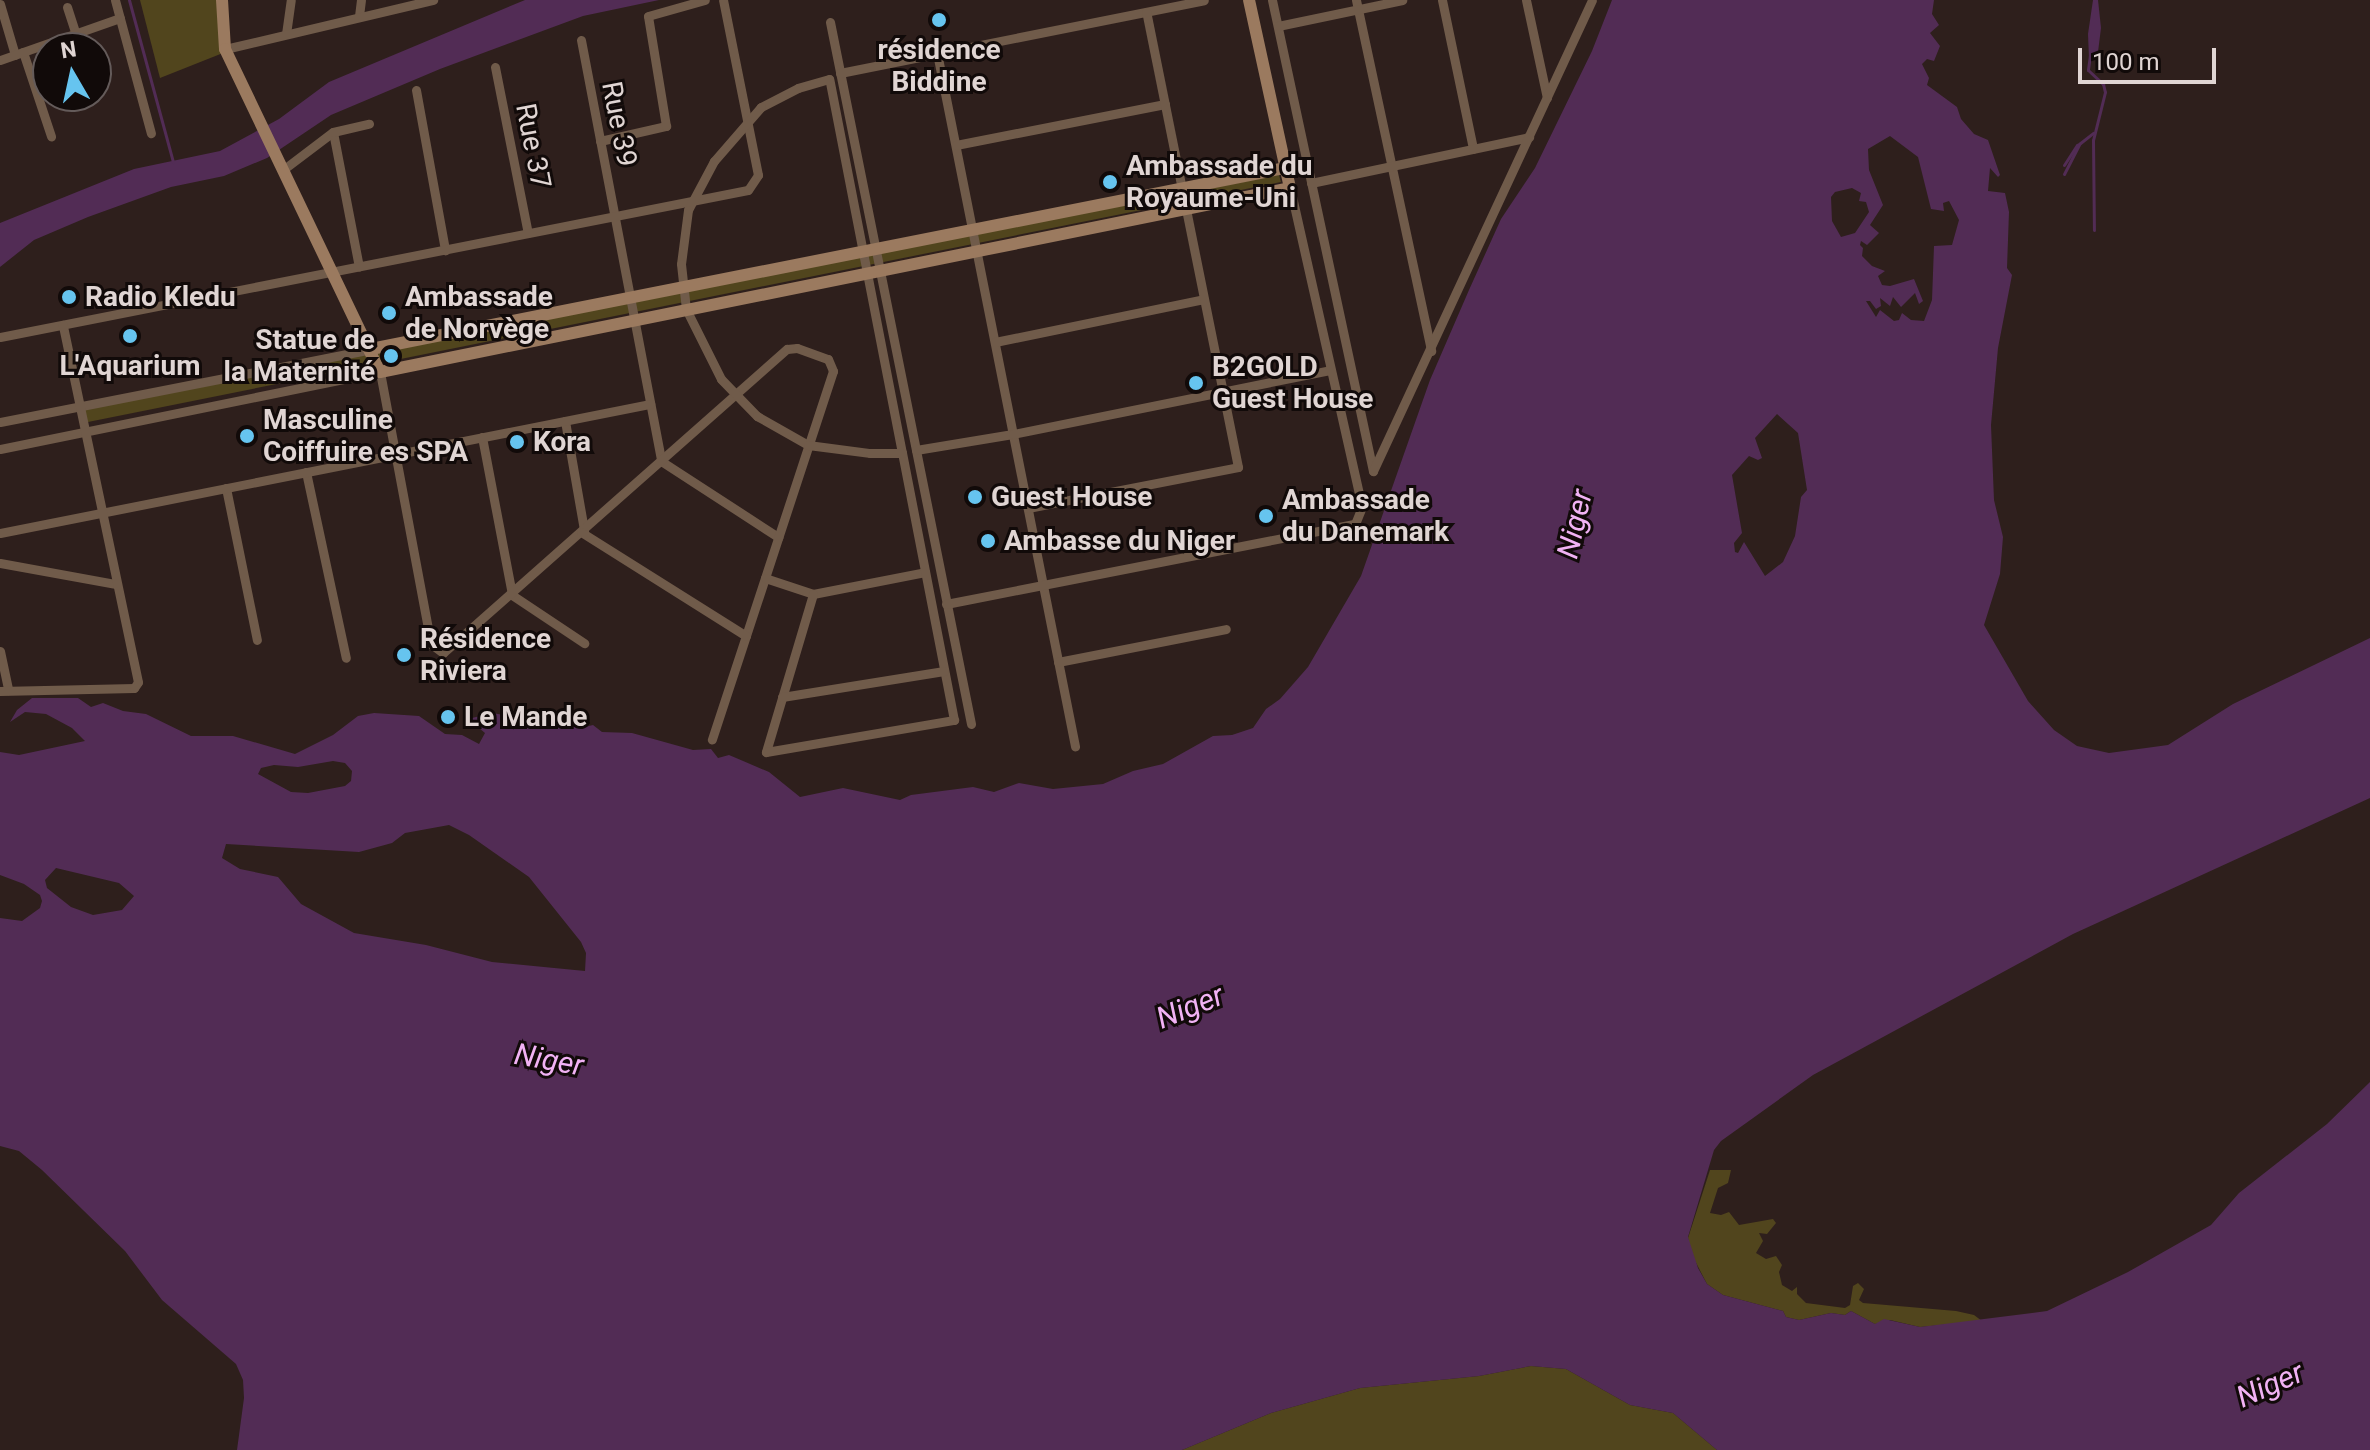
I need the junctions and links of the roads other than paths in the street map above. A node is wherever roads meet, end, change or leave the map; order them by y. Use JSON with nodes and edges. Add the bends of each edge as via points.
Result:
{"nodes":[{"id":1,"x":115,"y":0,"type":"edge"},
{"id":2,"x":222,"y":0,"type":"edge"},
{"id":3,"x":291,"y":0,"type":"edge"},
{"id":4,"x":361,"y":0,"type":"edge"},
{"id":5,"x":433,"y":0,"type":"edge"},
{"id":6,"x":705,"y":0,"type":"edge"},
{"id":7,"x":723,"y":0,"type":"edge"},
{"id":8,"x":1204,"y":0,"type":"edge"},
{"id":9,"x":1249,"y":0,"type":"edge"},
{"id":10,"x":1272,"y":0,"type":"edge"},
{"id":11,"x":1402,"y":0,"type":"edge"},
{"id":12,"x":1442,"y":0,"type":"edge"},
{"id":13,"x":1526,"y":0,"type":"edge"},
{"id":14,"x":1592,"y":0,"type":"edge"},
{"id":15,"x":1357,"y":5,"type":"edge"},
{"id":16,"x":0,"y":7,"type":"edge"},
{"id":17,"x":67,"y":7,"type":"dead end"},
{"id":18,"x":1146,"y":12,"type":"junction"},
{"id":19,"x":359,"y":16,"type":"junction"},
{"id":20,"x":120,"y":18,"type":"junction"},
{"id":21,"x":830,"y":22,"type":"dead end"},
{"id":22,"x":1278,"y":26,"type":"junction"},
{"id":23,"x":75,"y":32,"type":"edge"},
{"id":24,"x":82,"y":32,"type":"edge"},
{"id":25,"x":286,"y":34,"type":"junction"},
{"id":26,"x":581,"y":40,"type":"dead end"},
{"id":27,"x":32,"y":49,"type":"edge"},
{"id":28,"x":225,"y":49,"type":"junction"},
{"id":29,"x":19,"y":53,"type":"junction"},
{"id":30,"x":937,"y":53,"type":"junction"},
{"id":31,"x":0,"y":60,"type":"edge"},
{"id":32,"x":495,"y":67,"type":"dead end"},
{"id":33,"x":840,"y":73,"type":"junction"},
{"id":34,"x":416,"y":90,"type":"dead end"},
{"id":35,"x":1547,"y":98,"type":"junction"},
{"id":36,"x":1165,"y":104,"type":"junction"},
{"id":37,"x":747,"y":122,"type":"junction"},
{"id":38,"x":369,"y":124,"type":"dead end"},
{"id":39,"x":333,"y":132,"type":"junction"},
{"id":40,"x":151,"y":133,"type":"dead end"},
{"id":41,"x":51,"y":136,"type":"dead end"},
{"id":42,"x":1529,"y":137,"type":"junction"},
{"id":43,"x":600,"y":141,"type":"junction"},
{"id":44,"x":956,"y":145,"type":"junction"},
{"id":45,"x":1473,"y":149,"type":"junction"},
{"id":46,"x":281,"y":163,"type":"junction"},
{"id":47,"x":1391,"y":166,"type":"junction"},
{"id":48,"x":1285,"y":168,"type":"junction"},
{"id":49,"x":1311,"y":183,"type":"junction"},
{"id":50,"x":1182,"y":188,"type":"junction"},
{"id":51,"x":1290,"y":188,"type":"junction"},
{"id":52,"x":692,"y":201,"type":"junction"},
{"id":53,"x":1186,"y":209,"type":"junction"},
{"id":54,"x":614,"y":216,"type":"junction"},
{"id":55,"x":972,"y":230,"type":"junction"},
{"id":56,"x":528,"y":233,"type":"junction"},
{"id":57,"x":445,"y":250,"type":"junction"},
{"id":58,"x":869,"y":250,"type":"junction"},
{"id":59,"x":977,"y":251,"type":"junction"},
{"id":60,"x":359,"y":267,"type":"junction"},
{"id":61,"x":334,"y":272,"type":"junction"},
{"id":62,"x":873,"y":272,"type":"junction"},
{"id":63,"x":683,"y":287,"type":"junction"},
{"id":64,"x":630,"y":298,"type":"junction"},
{"id":65,"x":1204,"y":299,"type":"junction"},
{"id":66,"x":686,"y":309,"type":"junction"},
{"id":67,"x":634,"y":320,"type":"junction"},
{"id":68,"x":63,"y":325,"type":"junction"},
{"id":69,"x":0,"y":337,"type":"edge"},
{"id":70,"x":995,"y":342,"type":"junction"},
{"id":71,"x":371,"y":349,"type":"junction"},
{"id":72,"x":1431,"y":351,"type":"junction"},
{"id":73,"x":1329,"y":370,"type":"junction"},
{"id":74,"x":380,"y":372,"type":"junction"},
{"id":75,"x":1222,"y":391,"type":"junction"},
{"id":76,"x":736,"y":394,"type":"junction"},
{"id":77,"x":650,"y":404,"type":"junction"},
{"id":78,"x":79,"y":407,"type":"junction"},
{"id":79,"x":565,"y":421,"type":"junction"},
{"id":80,"x":0,"y":422,"type":"edge"},
{"id":81,"x":84,"y":432,"type":"junction"},
{"id":82,"x":1013,"y":434,"type":"junction"},
{"id":83,"x":482,"y":437,"type":"junction"},
{"id":84,"x":808,"y":445,"type":"junction"},
{"id":85,"x":0,"y":449,"type":"edge"},
{"id":86,"x":916,"y":450,"type":"junction"},
{"id":87,"x":902,"y":453,"type":"junction"},
{"id":88,"x":395,"y":454,"type":"junction"},
{"id":89,"x":661,"y":461,"type":"junction"},
{"id":90,"x":306,"y":472,"type":"junction"},
{"id":91,"x":226,"y":488,"type":"junction"},
{"id":92,"x":1028,"y":508,"type":"junction"},
{"id":93,"x":101,"y":512,"type":"junction"},
{"id":94,"x":583,"y":531,"type":"junction"},
{"id":95,"x":0,"y":533,"type":"edge"},
{"id":96,"x":778,"y":537,"type":"junction"},
{"id":97,"x":0,"y":563,"type":"edge"},
{"id":98,"x":925,"y":572,"type":"junction"},
{"id":99,"x":765,"y":578,"type":"junction"},
{"id":100,"x":116,"y":584,"type":"junction"},
{"id":101,"x":1043,"y":587,"type":"junction"},
{"id":102,"x":813,"y":594,"type":"junction"},
{"id":103,"x":512,"y":595,"type":"junction"},
{"id":104,"x":946,"y":604,"type":"junction"},
{"id":105,"x":1226,"y":629,"type":"dead end"},
{"id":106,"x":746,"y":636,"type":"junction"},
{"id":107,"x":257,"y":640,"type":"dead end"},
{"id":108,"x":584,"y":643,"type":"dead end"},
{"id":109,"x":0,"y":651,"type":"edge"},
{"id":110,"x":346,"y":658,"type":"dead end"},
{"id":111,"x":1058,"y":662,"type":"junction"},
{"id":112,"x":944,"y":671,"type":"junction"},
{"id":113,"x":4,"y":690,"type":"edge"},
{"id":114,"x":782,"y":697,"type":"junction"},
{"id":115,"x":971,"y":724,"type":"dead end"},
{"id":116,"x":712,"y":740,"type":"dead end"},
{"id":117,"x":1075,"y":746,"type":"dead end"}],
"edges":[{"from":1,"to":20,"type":"street"},
{"from":2,"to":28,"type":"street"},
{"from":3,"to":25,"type":"street"},
{"from":4,"to":19,"type":"street"},
{"from":5,"to":19,"type":"street"},
{"from":6,"to":43,"type":"street","via":[[648,16],[666,126]]},
{"from":7,"to":37,"type":"street"},
{"from":8,"to":18,"type":"street"},
{"from":9,"to":48,"type":"street"},
{"from":10,"to":22,"type":"street"},
{"from":11,"to":15,"type":"street"},
{"from":12,"to":45,"type":"street"},
{"from":13,"to":35,"type":"street"},
{"from":14,"to":35,"type":"street"},
{"from":15,"to":22,"type":"street"},
{"from":15,"to":47,"type":"street"},
{"from":16,"to":29,"type":"street"},
{"from":17,"to":23,"type":"street"},
{"from":18,"to":30,"type":"street"},
{"from":18,"to":36,"type":"street"},
{"from":19,"to":25,"type":"street"},
{"from":20,"to":24,"type":"street"},
{"from":20,"to":40,"type":"street"},
{"from":21,"to":33,"type":"street"},
{"from":22,"to":49,"type":"street"},
{"from":25,"to":28,"type":"street"},
{"from":26,"to":43,"type":"street","name":"Rue 39"},
{"from":27,"to":29,"type":"street"},
{"from":28,"to":46,"type":"street"},
{"from":29,"to":31,"type":"street"},
{"from":29,"to":41,"type":"street"},
{"from":30,"to":33,"type":"street"},
{"from":30,"to":44,"type":"street"},
{"from":32,"to":56,"type":"street","name":"Rue 37"},
{"from":33,"to":58,"type":"street"},
{"from":34,"to":57,"type":"street"},
{"from":35,"to":42,"type":"street"},
{"from":36,"to":44,"type":"street"},
{"from":36,"to":50,"type":"street"},
{"from":37,"to":52,"type":"street","via":[[714,161]]},
{"from":37,"to":52,"type":"street","via":[[758,175],[748,190]]},
{"from":37,"to":58,"type":"street","via":[[761,107],[829,79]]},
{"from":38,"to":39,"type":"street"},
{"from":39,"to":46,"type":"street"},
{"from":39,"to":60,"type":"street"},
{"from":42,"to":45,"type":"street"},
{"from":42,"to":72,"type":"street"},
{"from":43,"to":54,"type":"street","name":"Rue 39"},
{"from":44,"to":55,"type":"street"},
{"from":45,"to":47,"type":"street"},
{"from":46,"to":61,"type":"street"},
{"from":47,"to":49,"type":"street"},
{"from":47,"to":72,"type":"street"},
{"from":48,"to":50,"type":"street"},
{"from":48,"to":51,"type":"street"},
{"from":49,"to":72,"type":"street","via":[[1373,471]]},
{"from":50,"to":53,"type":"street"},
{"from":50,"to":55,"type":"street"},
{"from":51,"to":53,"type":"street"},
{"from":51,"to":73,"type":"street"},
{"from":52,"to":54,"type":"street"},
{"from":52,"to":63,"type":"street","via":[[681,264]]},
{"from":53,"to":59,"type":"street"},
{"from":53,"to":65,"type":"street"},
{"from":54,"to":56,"type":"street"},
{"from":54,"to":64,"type":"street","name":"Rue 39"},
{"from":55,"to":58,"type":"street"},
{"from":55,"to":59,"type":"street"},
{"from":56,"to":57,"type":"street"},
{"from":57,"to":60,"type":"street"},
{"from":58,"to":62,"type":"street"},
{"from":58,"to":63,"type":"street"},
{"from":59,"to":62,"type":"street"},
{"from":59,"to":70,"type":"street"},
{"from":60,"to":61,"type":"street"},
{"from":61,"to":68,"type":"street"},
{"from":61,"to":71,"type":"street"},
{"from":62,"to":66,"type":"street"},
{"from":62,"to":86,"type":"street"},
{"from":62,"to":87,"type":"street"},
{"from":63,"to":64,"type":"street"},
{"from":63,"to":66,"type":"street"},
{"from":64,"to":67,"type":"street","name":"Rue 39"},
{"from":64,"to":71,"type":"street"},
{"from":65,"to":70,"type":"street"},
{"from":65,"to":75,"type":"street"},
{"from":66,"to":67,"type":"street"},
{"from":66,"to":76,"type":"street","via":[[721,379]]},
{"from":67,"to":74,"type":"street"},
{"from":67,"to":77,"type":"street","name":"Rue 39"},
{"from":68,"to":69,"type":"street"},
{"from":68,"to":78,"type":"street"},
{"from":70,"to":82,"type":"street"},
{"from":71,"to":74,"type":"street"},
{"from":71,"to":78,"type":"street"},
{"from":73,"to":75,"type":"street"},
{"from":73,"to":101,"type":"street","via":[[1362,507],[1355,524]]},
{"from":74,"to":81,"type":"street"},
{"from":74,"to":88,"type":"street"},
{"from":75,"to":82,"type":"street"},
{"from":75,"to":92,"type":"street","via":[[1238,467]]},
{"from":76,"to":84,"type":"street","via":[[757,416]]},
{"from":76,"to":84,"type":"street","via":[[787,349],[828,359],[833,371]]},
{"from":76,"to":89,"type":"street"},
{"from":77,"to":79,"type":"street"},
{"from":77,"to":89,"type":"street","name":"Rue 39"},
{"from":78,"to":80,"type":"street"},
{"from":78,"to":81,"type":"street"},
{"from":79,"to":83,"type":"street"},
{"from":79,"to":94,"type":"street"},
{"from":81,"to":85,"type":"street"},
{"from":81,"to":93,"type":"street"},
{"from":82,"to":86,"type":"street"},
{"from":82,"to":92,"type":"street"},
{"from":83,"to":88,"type":"street"},
{"from":83,"to":103,"type":"street"},
{"from":84,"to":87,"type":"street"},
{"from":84,"to":96,"type":"street"},
{"from":86,"to":104,"type":"street"},
{"from":87,"to":98,"type":"street"},
{"from":88,"to":90,"type":"street"},
{"from":88,"to":103,"type":"street","via":[[435,649],[450,651]]},
{"from":89,"to":94,"type":"street"},
{"from":89,"to":96,"type":"street"},
{"from":90,"to":91,"type":"street"},
{"from":90,"to":110,"type":"street"},
{"from":91,"to":93,"type":"street"},
{"from":91,"to":107,"type":"street"},
{"from":92,"to":101,"type":"street"},
{"from":93,"to":95,"type":"street"},
{"from":93,"to":100,"type":"street"},
{"from":94,"to":103,"type":"street"},
{"from":94,"to":106,"type":"street"},
{"from":96,"to":99,"type":"street"},
{"from":97,"to":100,"type":"street"},
{"from":98,"to":102,"type":"street"},
{"from":98,"to":112,"type":"street"},
{"from":99,"to":102,"type":"street"},
{"from":99,"to":106,"type":"street"},
{"from":100,"to":113,"type":"street","via":[[136,687]]},
{"from":101,"to":104,"type":"street"},
{"from":101,"to":111,"type":"street"},
{"from":102,"to":114,"type":"street"},
{"from":103,"to":108,"type":"street"},
{"from":104,"to":115,"type":"street"},
{"from":105,"to":111,"type":"street"},
{"from":106,"to":116,"type":"street"},
{"from":109,"to":113,"type":"street"},
{"from":111,"to":117,"type":"street"},
{"from":112,"to":114,"type":"street"},
{"from":112,"to":114,"type":"street","via":[[954,720],[766,752]]}]}
